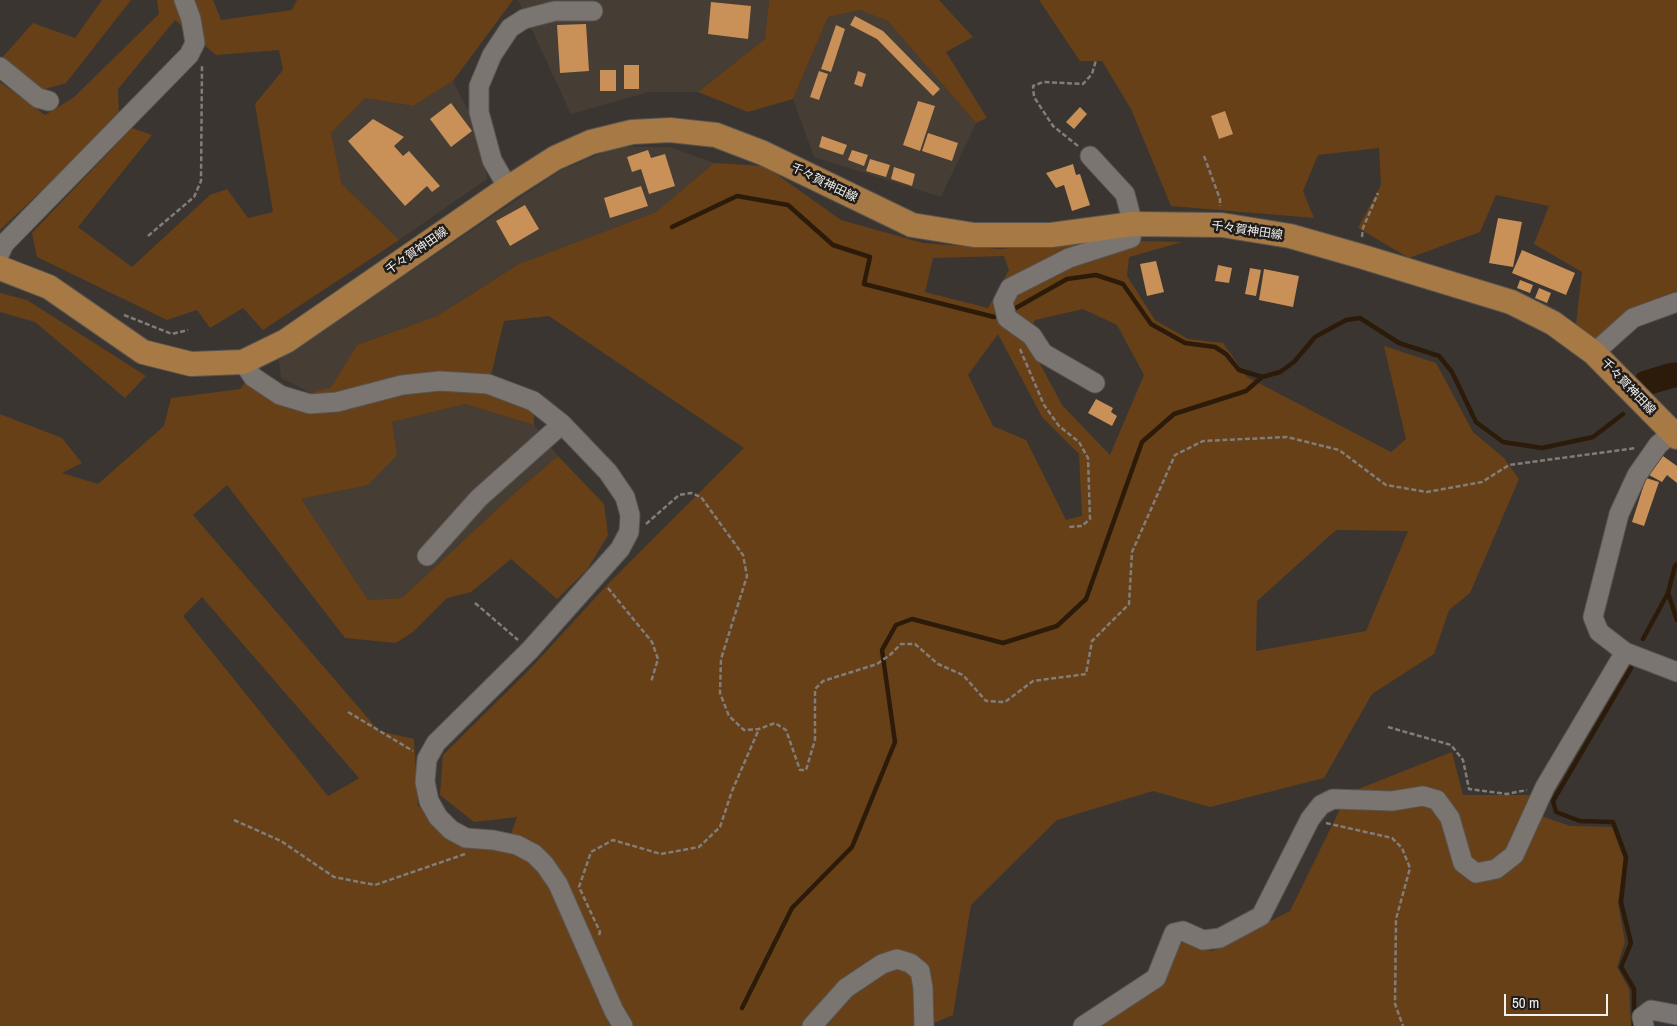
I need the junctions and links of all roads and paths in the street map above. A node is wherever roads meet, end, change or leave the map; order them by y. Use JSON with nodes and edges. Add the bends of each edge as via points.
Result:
{"nodes":[{"id":1,"x":184,"y":0,"type":"edge"},
{"id":2,"x":553,"y":0,"type":"edge"},
{"id":3,"x":593,"y":11,"type":"dead end"},
{"id":4,"x":524,"y":19,"type":"junction"},
{"id":5,"x":195,"y":44,"type":"junction"},
{"id":6,"x":1096,"y":60,"type":"dead end"},
{"id":7,"x":0,"y":67,"type":"edge"},
{"id":8,"x":49,"y":101,"type":"dead end"},
{"id":9,"x":1090,"y":156,"type":"joint"},
{"id":10,"x":1204,"y":156,"type":"dead end"},
{"id":11,"x":508,"y":188,"type":"junction"},
{"id":12,"x":1378,"y":193,"type":"dead end"},
{"id":13,"x":1132,"y":224,"type":"junction"},
{"id":14,"x":1222,"y":225,"type":"junction"},
{"id":15,"x":148,"y":236,"type":"dead end"},
{"id":16,"x":0,"y":253,"type":"edge"},
{"id":17,"x":1360,"y":256,"type":"junction"},
{"id":18,"x":0,"y":268,"type":"edge"},
{"id":19,"x":1677,"y":302,"type":"edge"},
{"id":20,"x":96,"y":319,"type":"junction"},
{"id":21,"x":188,"y":330,"type":"dead end"},
{"id":22,"x":1018,"y":344,"type":"dead end"},
{"id":23,"x":1594,"y":353,"type":"junction"},
{"id":24,"x":243,"y":362,"type":"junction"},
{"id":25,"x":1095,"y":383,"type":"dead end"},
{"id":26,"x":562,"y":424,"type":"junction"},
{"id":27,"x":1669,"y":438,"type":"edge"},
{"id":28,"x":1068,"y":526,"type":"dead end"},
{"id":29,"x":629,"y":532,"type":"junction"},
{"id":30,"x":427,"y":556,"type":"dead end"},
{"id":31,"x":597,"y":575,"type":"junction"},
{"id":32,"x":475,"y":603,"type":"dead end"},
{"id":33,"x":530,"y":650,"type":"junction"},
{"id":34,"x":1625,"y":652,"type":"junction"},
{"id":35,"x":1677,"y":672,"type":"edge"},
{"id":36,"x":651,"y":682,"type":"dead end"},
{"id":37,"x":348,"y":712,"type":"dead end"},
{"id":38,"x":1388,"y":727,"type":"dead end"},
{"id":39,"x":759,"y":729,"type":"junction"},
{"id":40,"x":427,"y":759,"type":"junction"},
{"id":41,"x":1545,"y":787,"type":"junction"},
{"id":42,"x":1310,"y":819,"type":"junction"},
{"id":43,"x":234,"y":820,"type":"dead end"},
{"id":44,"x":493,"y":840,"type":"junction"},
{"id":45,"x":590,"y":957,"type":"junction"},
{"id":46,"x":1677,"y":1015,"type":"edge"},
{"id":47,"x":623,"y":1026,"type":"edge"},
{"id":48,"x":812,"y":1026,"type":"edge"},
{"id":49,"x":924,"y":1026,"type":"edge"},
{"id":50,"x":1083,"y":1026,"type":"edge"},
{"id":51,"x":1403,"y":1026,"type":"edge"},
{"id":52,"x":1644,"y":1026,"type":"edge"}],
"edges":[{"from":1,"to":5,"type":"street"},
{"from":2,"to":4,"type":"street","via":[[532,8]]},
{"from":3,"to":4,"type":"street","via":[[555,11]]},
{"from":4,"to":11,"type":"street","via":[[510,28],[492,55],[479,86],[479,112],[492,160]]},
{"from":5,"to":15,"type":"path","via":[[202,55],[201,180],[194,197]]},
{"from":5,"to":16,"type":"street","via":[[189,55],[4,244]]},
{"from":6,"to":9,"type":"path","via":[[1092,74],[1083,84],[1043,82],[1033,86],[1034,97],[1053,126]]},
{"from":7,"to":8,"type":"street","via":[[38,98]]},
{"from":9,"to":13,"type":"street","via":[[1125,194]]},
{"from":10,"to":14,"type":"path","via":[[1220,199]]},
{"from":11,"to":13,"type":"main road","name":"千々賀神田線","via":[[555,158],[590,142],[632,132],[670,130],[716,135],[763,153],[912,225],[974,235],[1051,235]]},
{"from":11,"to":24,"type":"main road","name":"千々賀神田線","via":[[286,341]]},
{"from":12,"to":17,"type":"path","via":[[1363,228]]},
{"from":13,"to":14,"type":"main road","name":"千々賀神田線"},
{"from":13,"to":25,"type":"street","via":[[1131,238],[1069,258],[1010,288],[1003,302],[1007,318],[1032,336],[1042,353]]},
{"from":14,"to":17,"type":"main road","name":"千々賀神田線","via":[[1290,236]]},
{"from":17,"to":23,"type":"main road","name":"千々賀神田線","via":[[1511,302],[1553,323]]},
{"from":18,"to":20,"type":"main road","name":"千々賀神田線","via":[[49,287]]},
{"from":19,"to":23,"type":"street","via":[[1633,318]]},
{"from":20,"to":21,"type":"path","via":[[119,313],[172,334]]},
{"from":20,"to":24,"type":"main road","name":"千々賀神田線","via":[[143,352],[191,364]]},
{"from":22,"to":28,"type":"path","via":[[1044,405],[1059,426],[1078,442],[1088,458],[1090,518],[1082,526]]},
{"from":23,"to":27,"type":"main road","name":"千々賀神田線"},
{"from":24,"to":26,"type":"street","via":[[253,377],[280,395],[310,404],[337,402],[402,386],[440,381],[488,384],[532,401]]},
{"from":26,"to":29,"type":"street","via":[[608,472],[625,497],[630,515]]},
{"from":26,"to":30,"type":"street","via":[[479,498]]},
{"from":27,"to":34,"type":"street","via":[[1637,475],[1619,514],[1593,617],[1599,632]]},
{"from":27,"to":39,"type":"path","via":[[1509,465],[1482,482],[1427,492],[1386,484],[1339,450],[1287,437],[1203,441],[1175,454],[1132,552],[1129,604],[1092,641],[1086,674],[1033,682],[1005,702],[986,701],[963,675],[938,664],[915,644],[901,644],[877,664],[823,681],[816,689],[815,740],[806,770],[800,770],[786,730],[775,723]]},
{"from":29,"to":31,"type":"street","via":[[620,549]]},
{"from":29,"to":39,"type":"path","via":[[642,528],[679,495],[691,493],[701,498],[743,555],[747,576],[721,659],[720,693],[734,721],[744,730]]},
{"from":31,"to":33,"type":"street"},
{"from":31,"to":36,"type":"path","via":[[652,642],[658,659]]},
{"from":32,"to":33,"type":"path"},
{"from":33,"to":40,"type":"street","via":[[436,742]]},
{"from":34,"to":35,"type":"street"},
{"from":34,"to":41,"type":"street"},
{"from":37,"to":40,"type":"path"},
{"from":38,"to":41,"type":"path","via":[[1451,745],[1463,760],[1469,789],[1507,794]]},
{"from":39,"to":45,"type":"path","via":[[720,828],[699,847],[660,854],[613,840],[591,852],[579,887],[600,932]]},
{"from":40,"to":44,"type":"street","via":[[425,782],[429,801],[438,817],[451,830],[466,838]]},
{"from":41,"to":42,"type":"street","via":[[1514,855],[1496,869],[1476,873],[1463,863],[1450,818],[1437,800],[1423,796],[1392,801],[1332,799],[1321,805]]},
{"from":42,"to":50,"type":"street","via":[[1261,916],[1220,938],[1203,940],[1183,931],[1174,933],[1156,978]]},
{"from":42,"to":51,"type":"path","via":[[1392,838],[1402,848],[1410,868],[1396,919],[1395,1004]]},
{"from":43,"to":44,"type":"path","via":[[280,841],[334,877],[375,885],[480,849]]},
{"from":44,"to":45,"type":"street","via":[[517,845],[534,854],[545,865],[558,884]]},
{"from":45,"to":47,"type":"street"},
{"from":46,"to":52,"type":"street","via":[[1651,1010],[1642,1017]]},
{"from":48,"to":49,"type":"street","via":[[846,988],[882,964],[897,959],[920,971]]}]}
